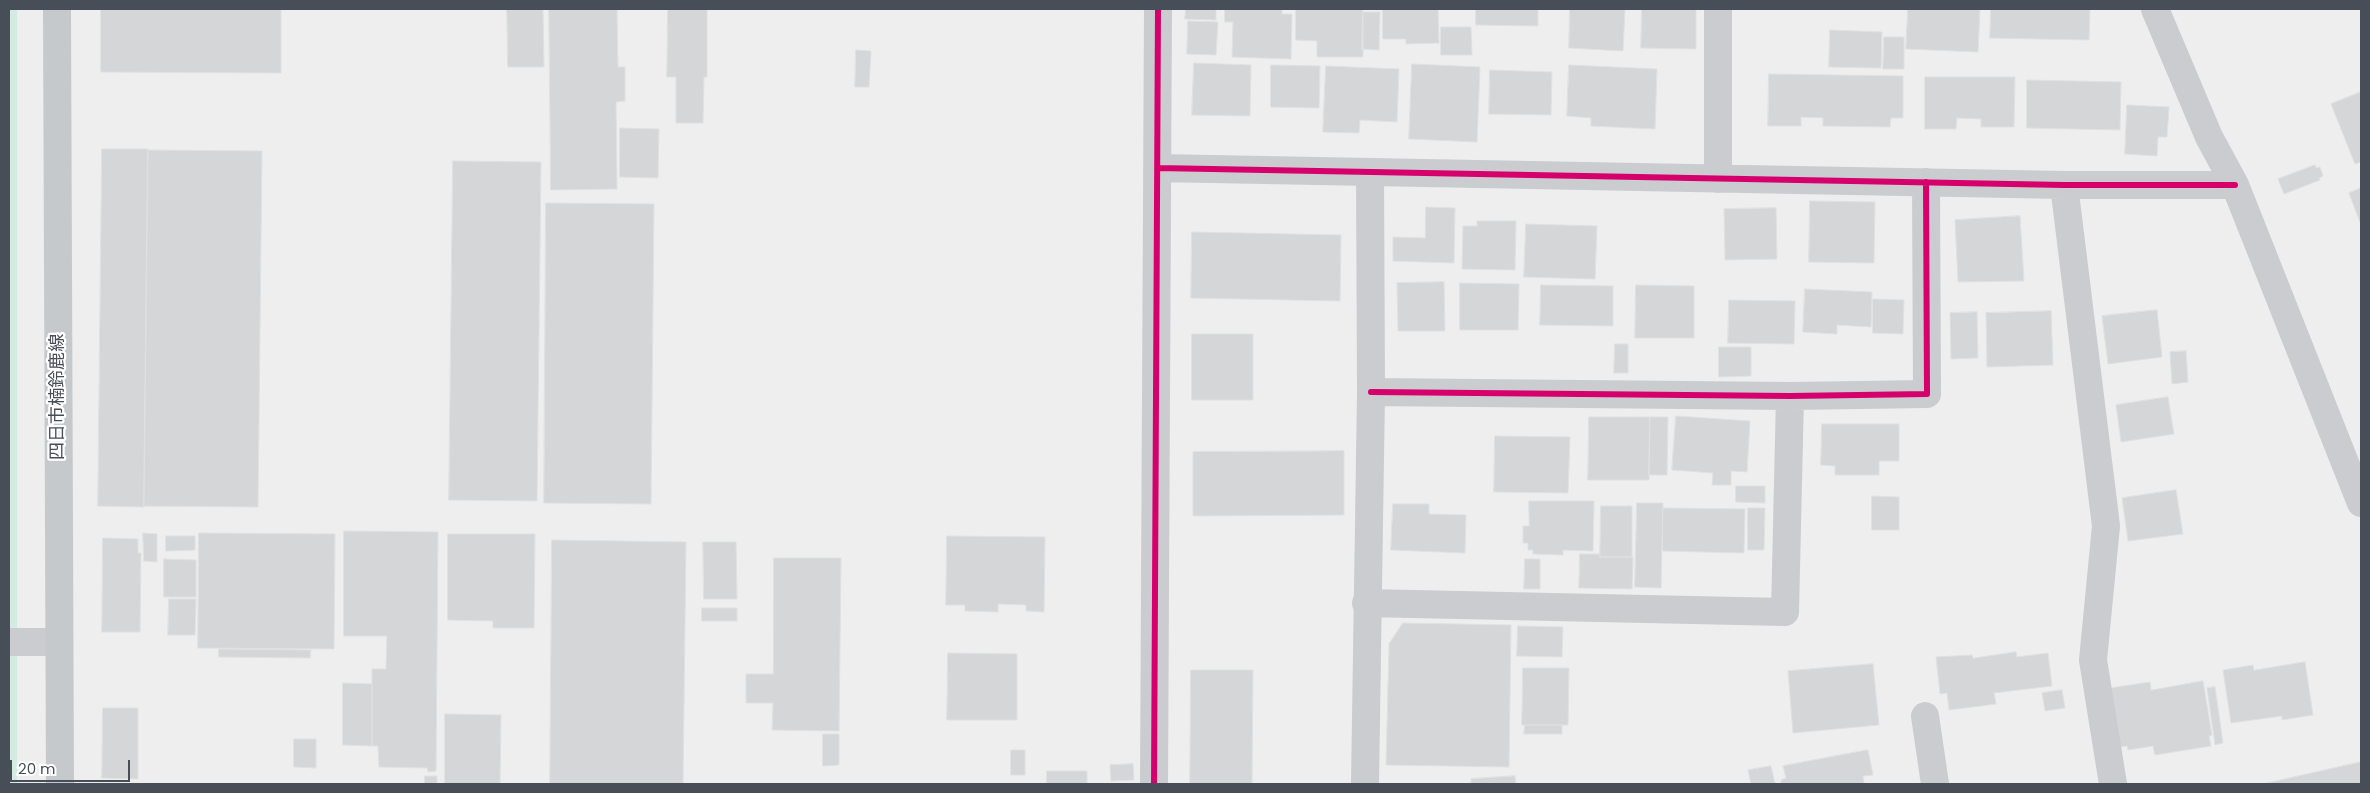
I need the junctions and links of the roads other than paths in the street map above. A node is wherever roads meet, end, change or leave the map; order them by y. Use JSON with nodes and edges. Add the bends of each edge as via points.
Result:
{"nodes":[{"id":1,"x":57,"y":9,"type":"edge"},
{"id":2,"x":1158,"y":9,"type":"edge"},
{"id":3,"x":1718,"y":9,"type":"edge"},
{"id":4,"x":2155,"y":9,"type":"edge"},
{"id":5,"x":1158,"y":168,"type":"junction"},
{"id":6,"x":1370,"y":173,"type":"junction"},
{"id":7,"x":1718,"y":179,"type":"junction"},
{"id":8,"x":1926,"y":182,"type":"junction"},
{"id":9,"x":2064,"y":184,"type":"junction"},
{"id":10,"x":2235,"y":185,"type":"junction"},
{"id":11,"x":1371,"y":392,"type":"junction"},
{"id":12,"x":1790,"y":396,"type":"junction"},
{"id":13,"x":2361,"y":504,"type":"edge"},
{"id":14,"x":1366,"y":603,"type":"junction"},
{"id":15,"x":9,"y":642,"type":"edge"},
{"id":16,"x":58,"y":642,"type":"junction"},
{"id":17,"x":1925,"y":716,"type":"dead end"},
{"id":18,"x":60,"y":784,"type":"edge"},
{"id":19,"x":1154,"y":784,"type":"edge"},
{"id":20,"x":1365,"y":784,"type":"edge"},
{"id":21,"x":1935,"y":784,"type":"edge"},
{"id":22,"x":2113,"y":784,"type":"edge"}],
"edges":[{"from":1,"to":16,"type":"main road","name":"四日市楠鈴鹿線"},
{"from":2,"to":5,"type":"street"},
{"from":3,"to":7,"type":"street"},
{"from":4,"to":10,"type":"street","via":[[2209,137]]},
{"from":5,"to":6,"type":"street"},
{"from":5,"to":19,"type":"street"},
{"from":6,"to":7,"type":"street"},
{"from":6,"to":11,"type":"street"},
{"from":7,"to":8,"type":"street"},
{"from":8,"to":9,"type":"street"},
{"from":8,"to":12,"type":"street","via":[[1927,394]]},
{"from":9,"to":10,"type":"street"},
{"from":9,"to":22,"type":"street","via":[[2106,526],[2093,660]]},
{"from":10,"to":13,"type":"street"},
{"from":11,"to":12,"type":"street"},
{"from":11,"to":14,"type":"street"},
{"from":12,"to":14,"type":"street","via":[[1785,612]]},
{"from":14,"to":20,"type":"street"},
{"from":15,"to":16,"type":"street"},
{"from":16,"to":18,"type":"main road","name":"四日市楠鈴鹿線"},
{"from":17,"to":21,"type":"street"}]}
